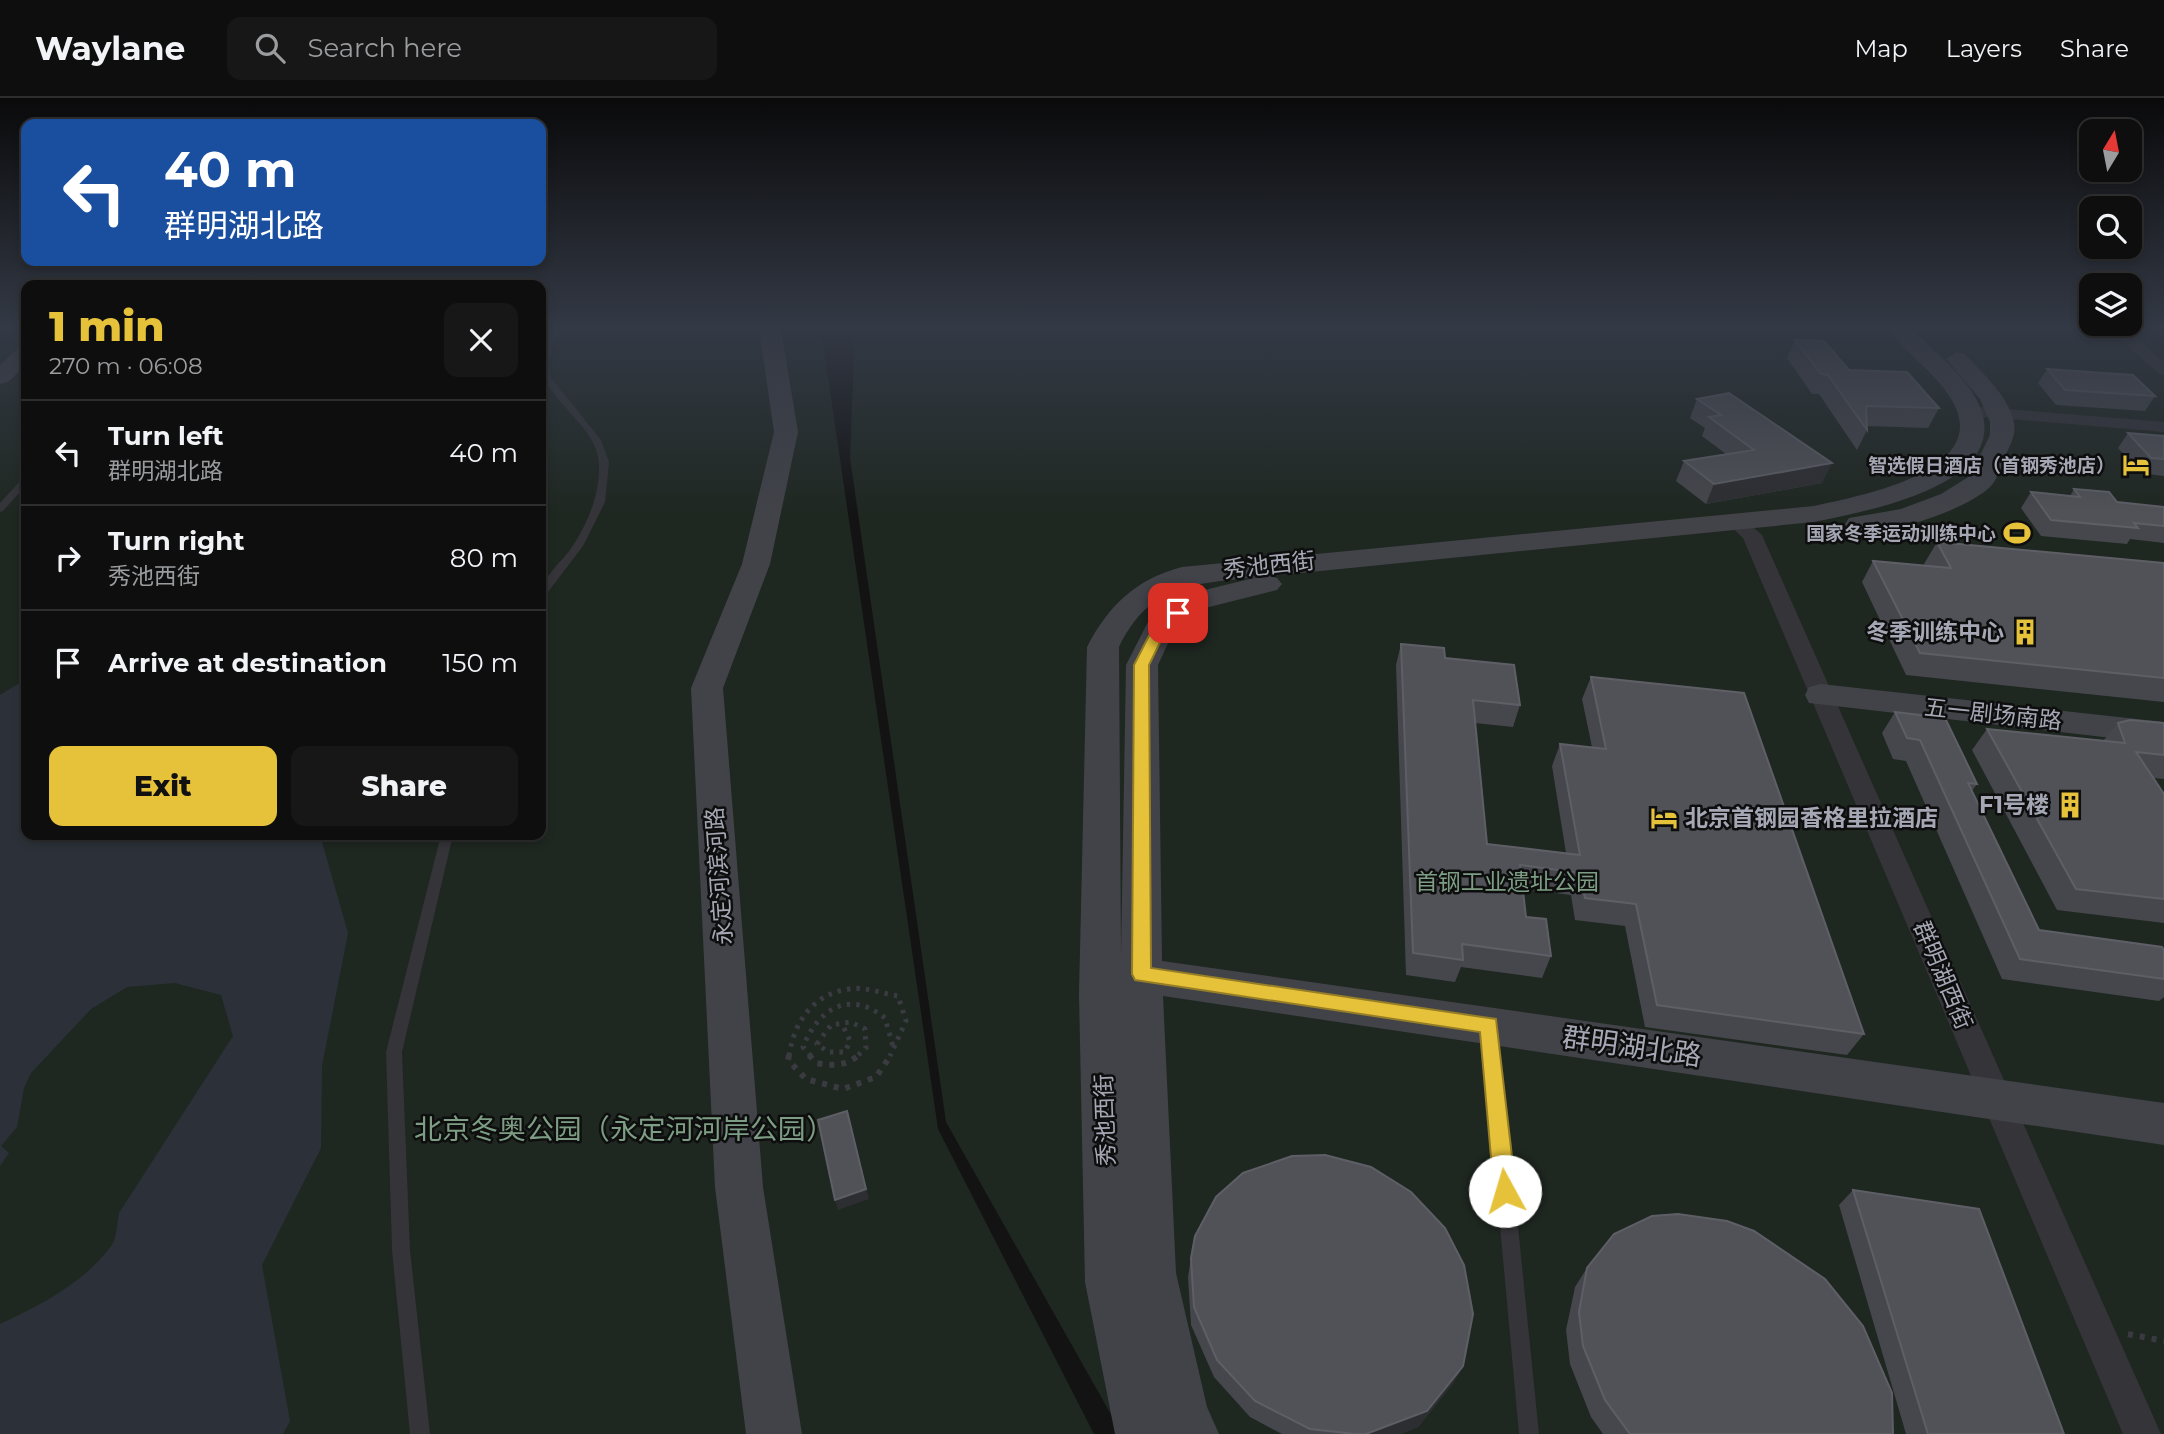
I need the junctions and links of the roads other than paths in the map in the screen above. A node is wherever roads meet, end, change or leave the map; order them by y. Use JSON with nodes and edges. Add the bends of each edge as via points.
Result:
{"nodes":[{"id":1,"x":558,"y":391,"type":"edge"},
{"id":2,"x":780,"y":391,"type":"edge"},
{"id":3,"x":1959,"y":391,"type":"edge"},
{"id":4,"x":1986,"y":391,"type":"edge"},
{"id":5,"x":1984,"y":412,"type":"junction"},
{"id":6,"x":2164,"y":427,"type":"edge"},
{"id":7,"x":21,"y":486,"type":"edge"},
{"id":8,"x":0,"y":509,"type":"edge"},
{"id":9,"x":1744,"y":528,"type":"junction"},
{"id":10,"x":546,"y":588,"type":"edge"},
{"id":11,"x":1821,"y":695,"type":"junction"},
{"id":12,"x":2164,"y":733,"type":"edge"},
{"id":13,"x":446,"y":840,"type":"edge"},
{"id":14,"x":1121,"y":972,"type":"junction"},
{"id":15,"x":1489,"y":1025,"type":"junction"},
{"id":16,"x":1997,"y":1100,"type":"junction"},
{"id":17,"x":2164,"y":1124,"type":"edge"},
{"id":18,"x":420,"y":1434,"type":"edge"},
{"id":19,"x":774,"y":1434,"type":"edge"},
{"id":20,"x":1143,"y":1434,"type":"edge"},
{"id":21,"x":1192,"y":1434,"type":"edge"},
{"id":22,"x":1529,"y":1434,"type":"edge"},
{"id":23,"x":2142,"y":1434,"type":"edge"}],
"edges":[{"from":1,"to":10,"type":"lane","via":[[597,440],[604,462],[600,502],[578,546]]},
{"from":2,"to":19,"type":"street","name":"永定河滨河路","via":[[786,432],[756,564],[707,688],[739,1187]]},
{"from":3,"to":5,"type":"street"},
{"from":4,"to":5,"type":"street","via":[[1991,397]]},
{"from":5,"to":6,"type":"street"},
{"from":5,"to":9,"type":"street","name":"秀池西街","via":[[2002,435],[1981,481],[1951,500],[1907,516]]},
{"from":7,"to":8,"type":"lane"},
{"from":9,"to":11,"type":"street","name":"群明湖西街"},
{"from":9,"to":14,"type":"street","name":"秀池西街","via":[[1256,586],[1195,601],[1161,625],[1142,665]]},
{"from":11,"to":12,"type":"street","name":"五一剧场南路"},
{"from":11,"to":16,"type":"street","name":"群明湖西街"},
{"from":13,"to":18,"type":"lane","via":[[394,1052],[401,1250]]},
{"from":14,"to":15,"type":"street","name":"群明湖北路"},
{"from":14,"to":20,"type":"street","name":"秀池西街","via":[[1110,1282]]},
{"from":14,"to":21,"type":"street","name":"秀池西街","via":[[1151,1273],[1181,1415]]},
{"from":15,"to":16,"type":"street","name":"群明湖北路"},
{"from":15,"to":22,"type":"lane"},
{"from":16,"to":17,"type":"street","name":"群明湖北路"},
{"from":16,"to":23,"type":"street","name":"群明湖西街"}]}
